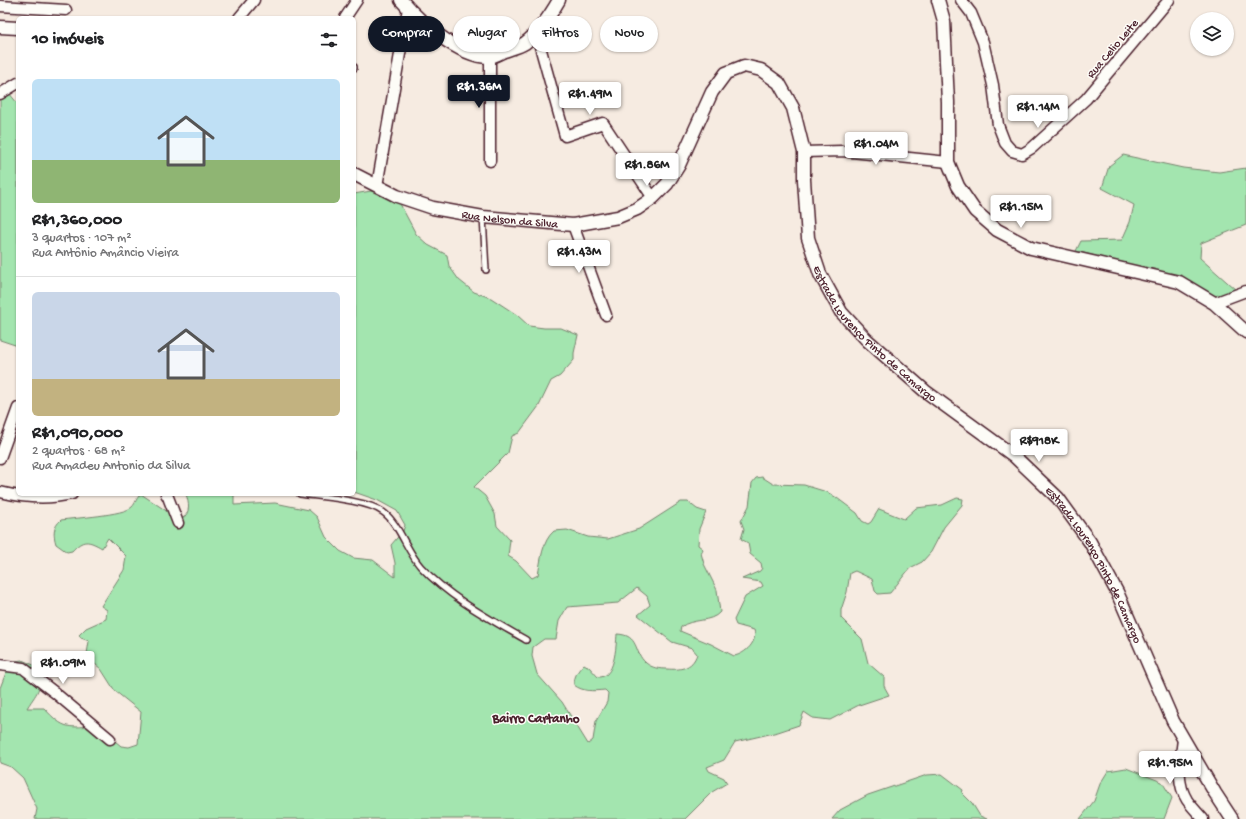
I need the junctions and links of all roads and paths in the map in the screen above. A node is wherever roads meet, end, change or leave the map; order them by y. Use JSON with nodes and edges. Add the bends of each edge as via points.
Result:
{"nodes":[{"id":1,"x":254,"y":0,"type":"edge"},
{"id":2,"x":357,"y":0,"type":"edge"},
{"id":3,"x":559,"y":0,"type":"edge"},
{"id":4,"x":938,"y":0,"type":"edge"},
{"id":5,"x":961,"y":0,"type":"edge"},
{"id":6,"x":1168,"y":0,"type":"edge"},
{"id":7,"x":404,"y":4,"type":"edge"},
{"id":8,"x":0,"y":6,"type":"edge"},
{"id":9,"x":66,"y":10,"type":"dead end"},
{"id":10,"x":241,"y":16,"type":"edge"},
{"id":11,"x":346,"y":16,"type":"edge"},
{"id":12,"x":549,"y":16,"type":"edge"},
{"id":13,"x":0,"y":27,"type":"edge"},
{"id":14,"x":16,"y":28,"type":"edge"},
{"id":15,"x":528,"y":39,"type":"edge"},
{"id":16,"x":541,"y":52,"type":"edge"},
{"id":17,"x":490,"y":58,"type":"junction"},
{"id":18,"x":16,"y":84,"type":"edge"},
{"id":19,"x":0,"y":94,"type":"edge"},
{"id":20,"x":804,"y":152,"type":"junction"},
{"id":21,"x":490,"y":161,"type":"dead end"},
{"id":22,"x":948,"y":162,"type":"junction"},
{"id":23,"x":356,"y":175,"type":"edge"},
{"id":24,"x":376,"y":186,"type":"junction"},
{"id":25,"x":653,"y":198,"type":"junction"},
{"id":26,"x":483,"y":218,"type":"junction"},
{"id":27,"x":573,"y":225,"type":"junction"},
{"id":28,"x":486,"y":270,"type":"dead end"},
{"id":29,"x":1246,"y":291,"type":"edge"},
{"id":30,"x":1214,"y":303,"type":"junction"},
{"id":31,"x":606,"y":315,"type":"dead end"},
{"id":32,"x":1246,"y":332,"type":"edge"},
{"id":33,"x":16,"y":414,"type":"edge"},
{"id":34,"x":0,"y":458,"type":"edge"},
{"id":35,"x":0,"y":492,"type":"edge"},
{"id":36,"x":16,"y":496,"type":"edge"},
{"id":37,"x":16,"y":496,"type":"edge"},
{"id":38,"x":59,"y":496,"type":"edge"},
{"id":39,"x":167,"y":496,"type":"edge"},
{"id":40,"x":316,"y":496,"type":"edge"},
{"id":41,"x":178,"y":523,"type":"dead end"},
{"id":42,"x":526,"y":640,"type":"dead end"},
{"id":43,"x":0,"y":665,"type":"edge"},
{"id":44,"x":1183,"y":738,"type":"junction"},
{"id":45,"x":110,"y":739,"type":"dead end"},
{"id":46,"x":1203,"y":819,"type":"edge"},
{"id":47,"x":1232,"y":819,"type":"edge"}],
"edges":[{"from":1,"to":10,"type":"street"},
{"from":2,"to":11,"type":"street"},
{"from":3,"to":12,"type":"street"},
{"from":4,"to":22,"type":"street","via":[[944,21]]},
{"from":5,"to":6,"type":"street","name":"Rua Celio Leite","via":[[971,13],[983,42],[993,85],[998,125],[1005,143],[1012,151],[1022,154],[1086,100]]},
{"from":7,"to":17,"type":"street","via":[[454,45],[473,54]]},
{"from":7,"to":24,"type":"street"},
{"from":8,"to":9,"type":"street"},
{"from":13,"to":14,"type":"street"},
{"from":15,"to":17,"type":"street"},
{"from":16,"to":25,"type":"street","via":[[564,136],[603,123]]},
{"from":17,"to":21,"type":"street"},
{"from":18,"to":19,"type":"street"},
{"from":20,"to":22,"type":"street","via":[[842,151]]},
{"from":20,"to":25,"type":"street","name":"Rua Nelson da Silva","via":[[792,108],[779,83],[761,70],[744,66],[726,73],[712,92],[679,165],[668,184]]},
{"from":20,"to":44,"type":"street","name":"Estrada Lourenço Pinto de Camargo","via":[[808,238],[820,274],[841,312],[867,340],[925,391],[1014,456],[1058,498],[1090,542],[1117,592],[1173,721]]},
{"from":22,"to":30,"type":"street","via":[[958,186],[974,211],[997,230],[1031,248],[1179,282]]},
{"from":23,"to":24,"type":"street","name":"Rua Nelson da Silva"},
{"from":24,"to":26,"type":"street","name":"Rua Nelson da Silva","via":[[433,208]]},
{"from":25,"to":27,"type":"street","name":"Rua Nelson da Silva","via":[[637,209],[618,217]]},
{"from":26,"to":27,"type":"street","name":"Rua Nelson da Silva"},
{"from":26,"to":28,"type":"lane"},
{"from":27,"to":31,"type":"street"},
{"from":29,"to":30,"type":"street"},
{"from":30,"to":32,"type":"street"},
{"from":33,"to":34,"type":"street"},
{"from":35,"to":36,"type":"street"},
{"from":37,"to":38,"type":"street"},
{"from":39,"to":41,"type":"street"},
{"from":40,"to":42,"type":"lane","via":[[347,500],[383,511],[420,566],[443,588]]},
{"from":43,"to":45,"type":"street","via":[[23,668]]},
{"from":44,"to":46,"type":"street","via":[[1179,774],[1182,789]]},
{"from":44,"to":47,"type":"street","name":"Estrada Lourenço Pinto de Camargo"}]}
